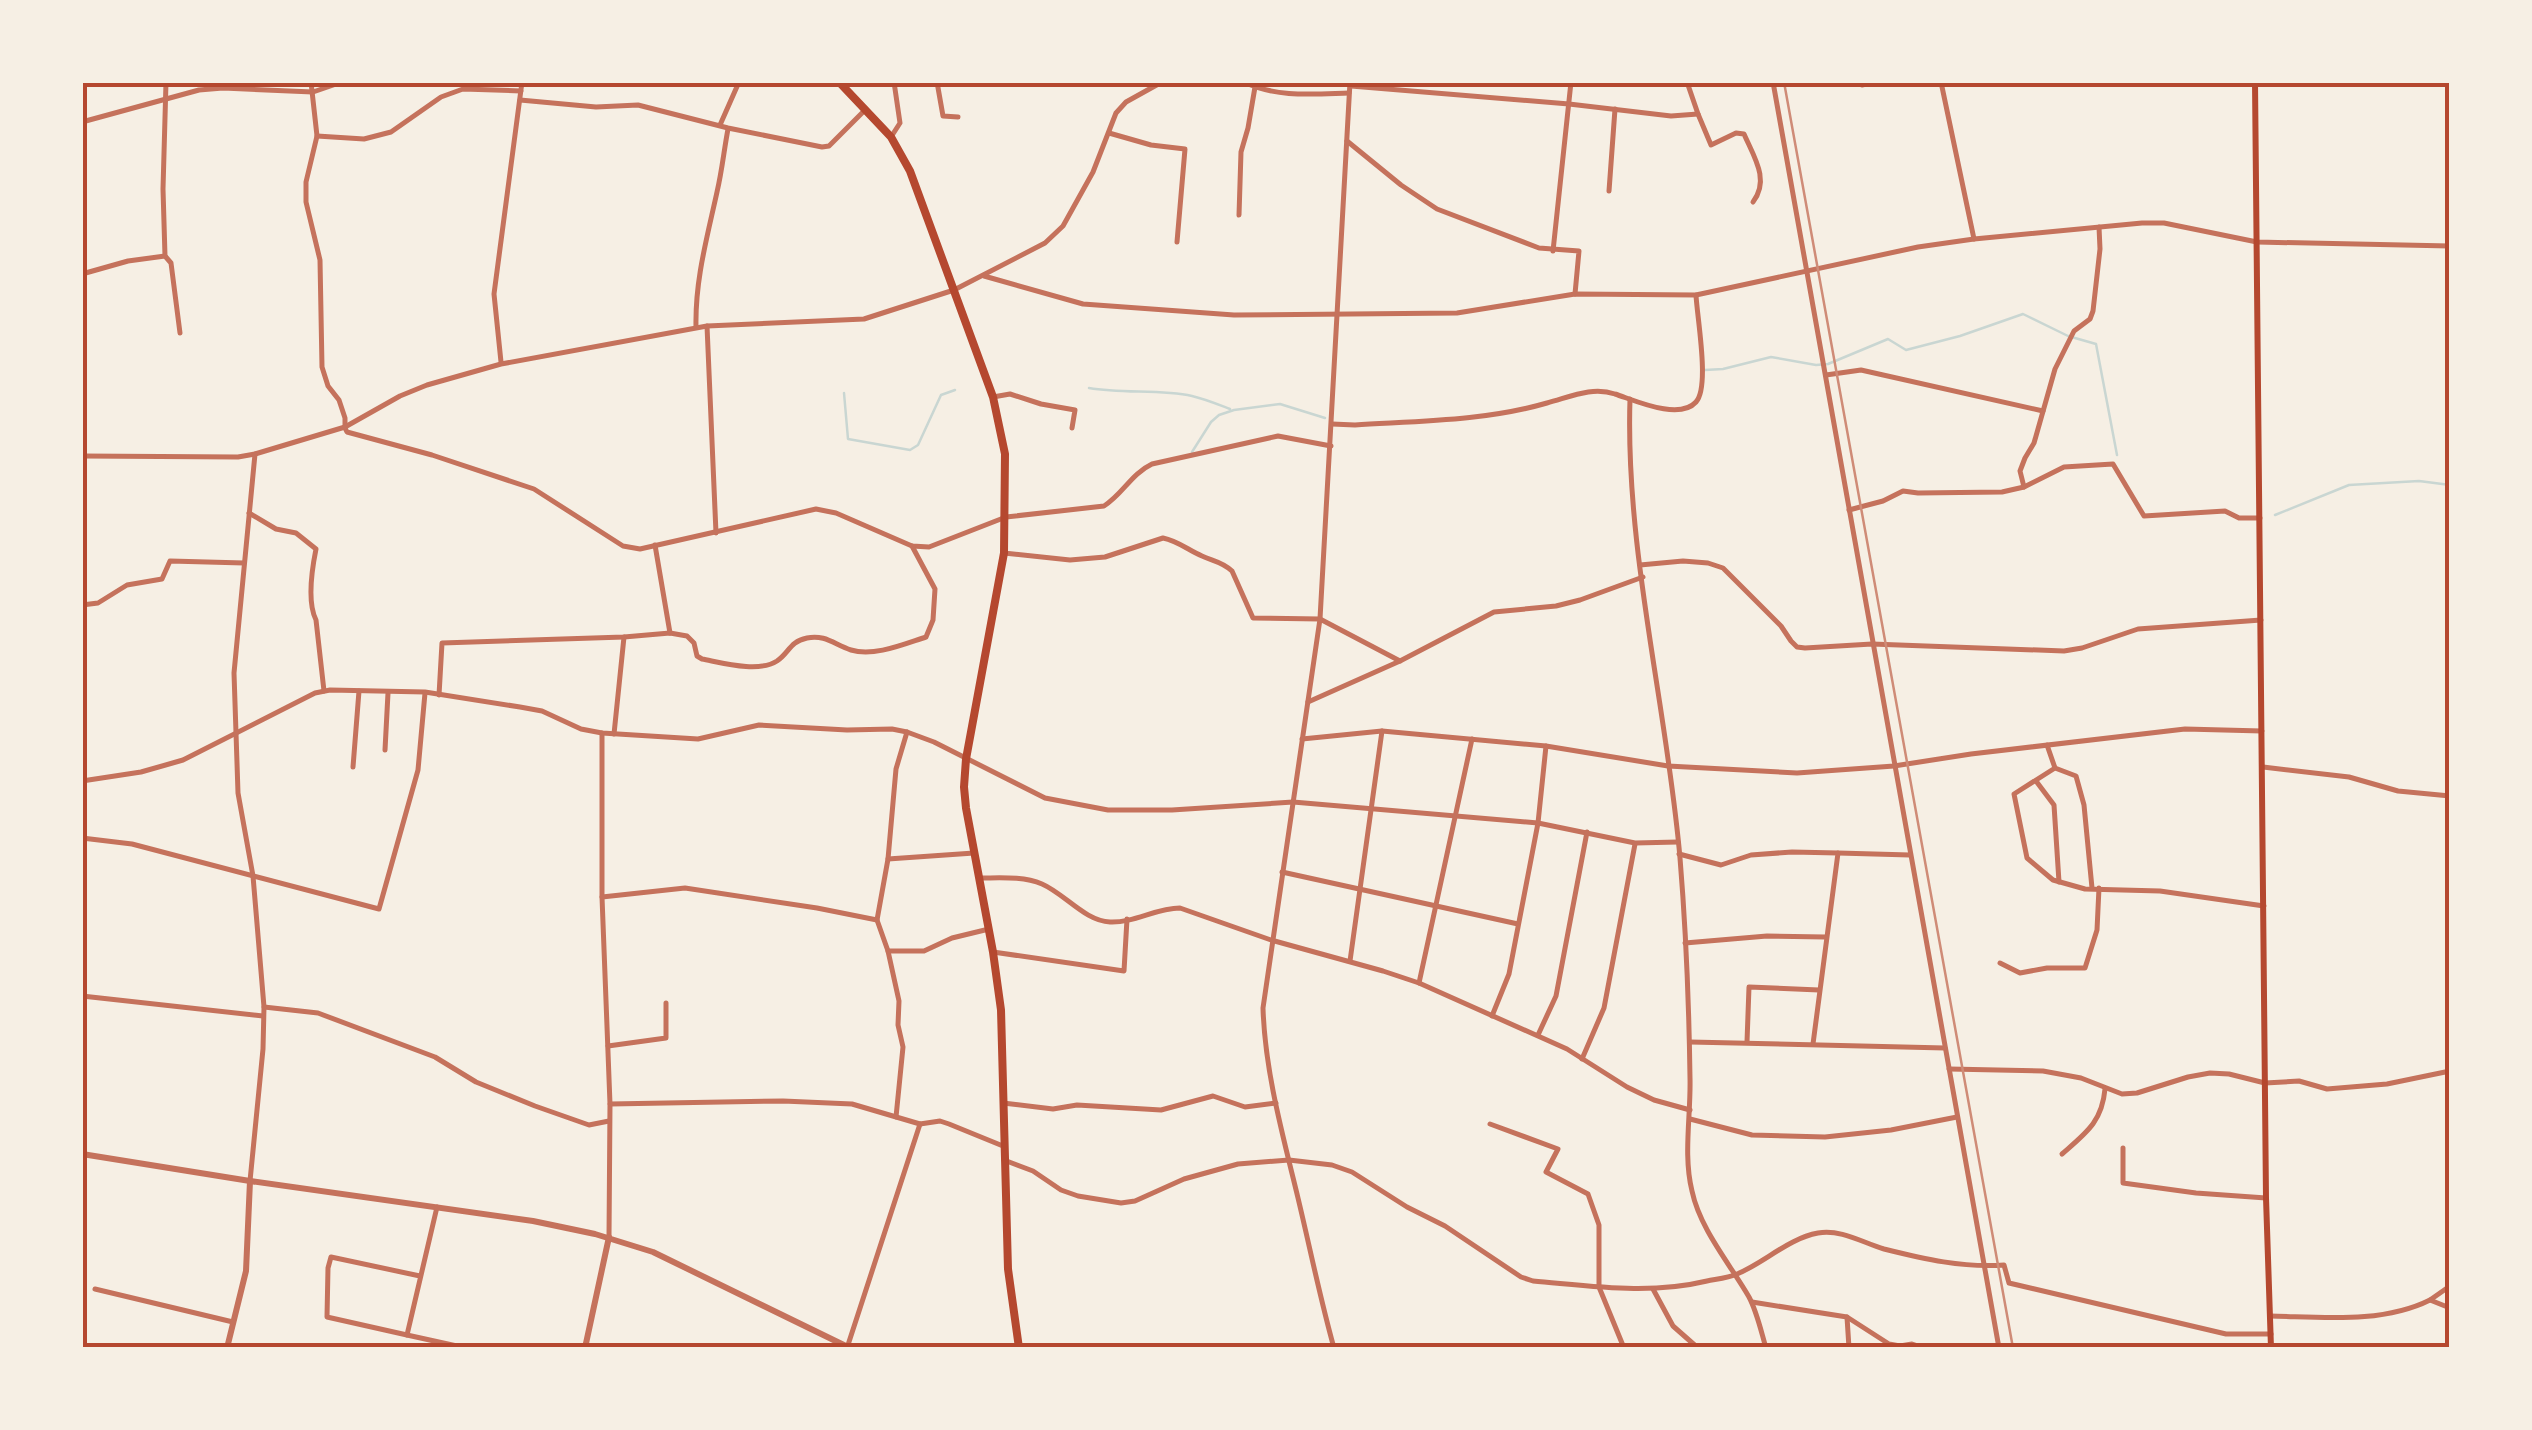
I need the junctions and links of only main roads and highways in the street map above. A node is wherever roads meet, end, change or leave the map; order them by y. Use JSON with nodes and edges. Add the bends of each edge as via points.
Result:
{"nodes":[{"id":1,"x":839,"y":82,"type":"edge"},
{"id":2,"x":2254,"y":82,"type":"edge"},
{"id":3,"x":1020,"y":1348,"type":"edge"},
{"id":4,"x":2271,"y":1348,"type":"edge"}],
"edges":[{"from":1,"to":3,"type":"main road","via":[[891,137],[910,170],[993,397],[1004,454],[1004,554],[964,786],[1001,1010],[1008,1269]]},
{"from":2,"to":4,"type":"main road"}]}
